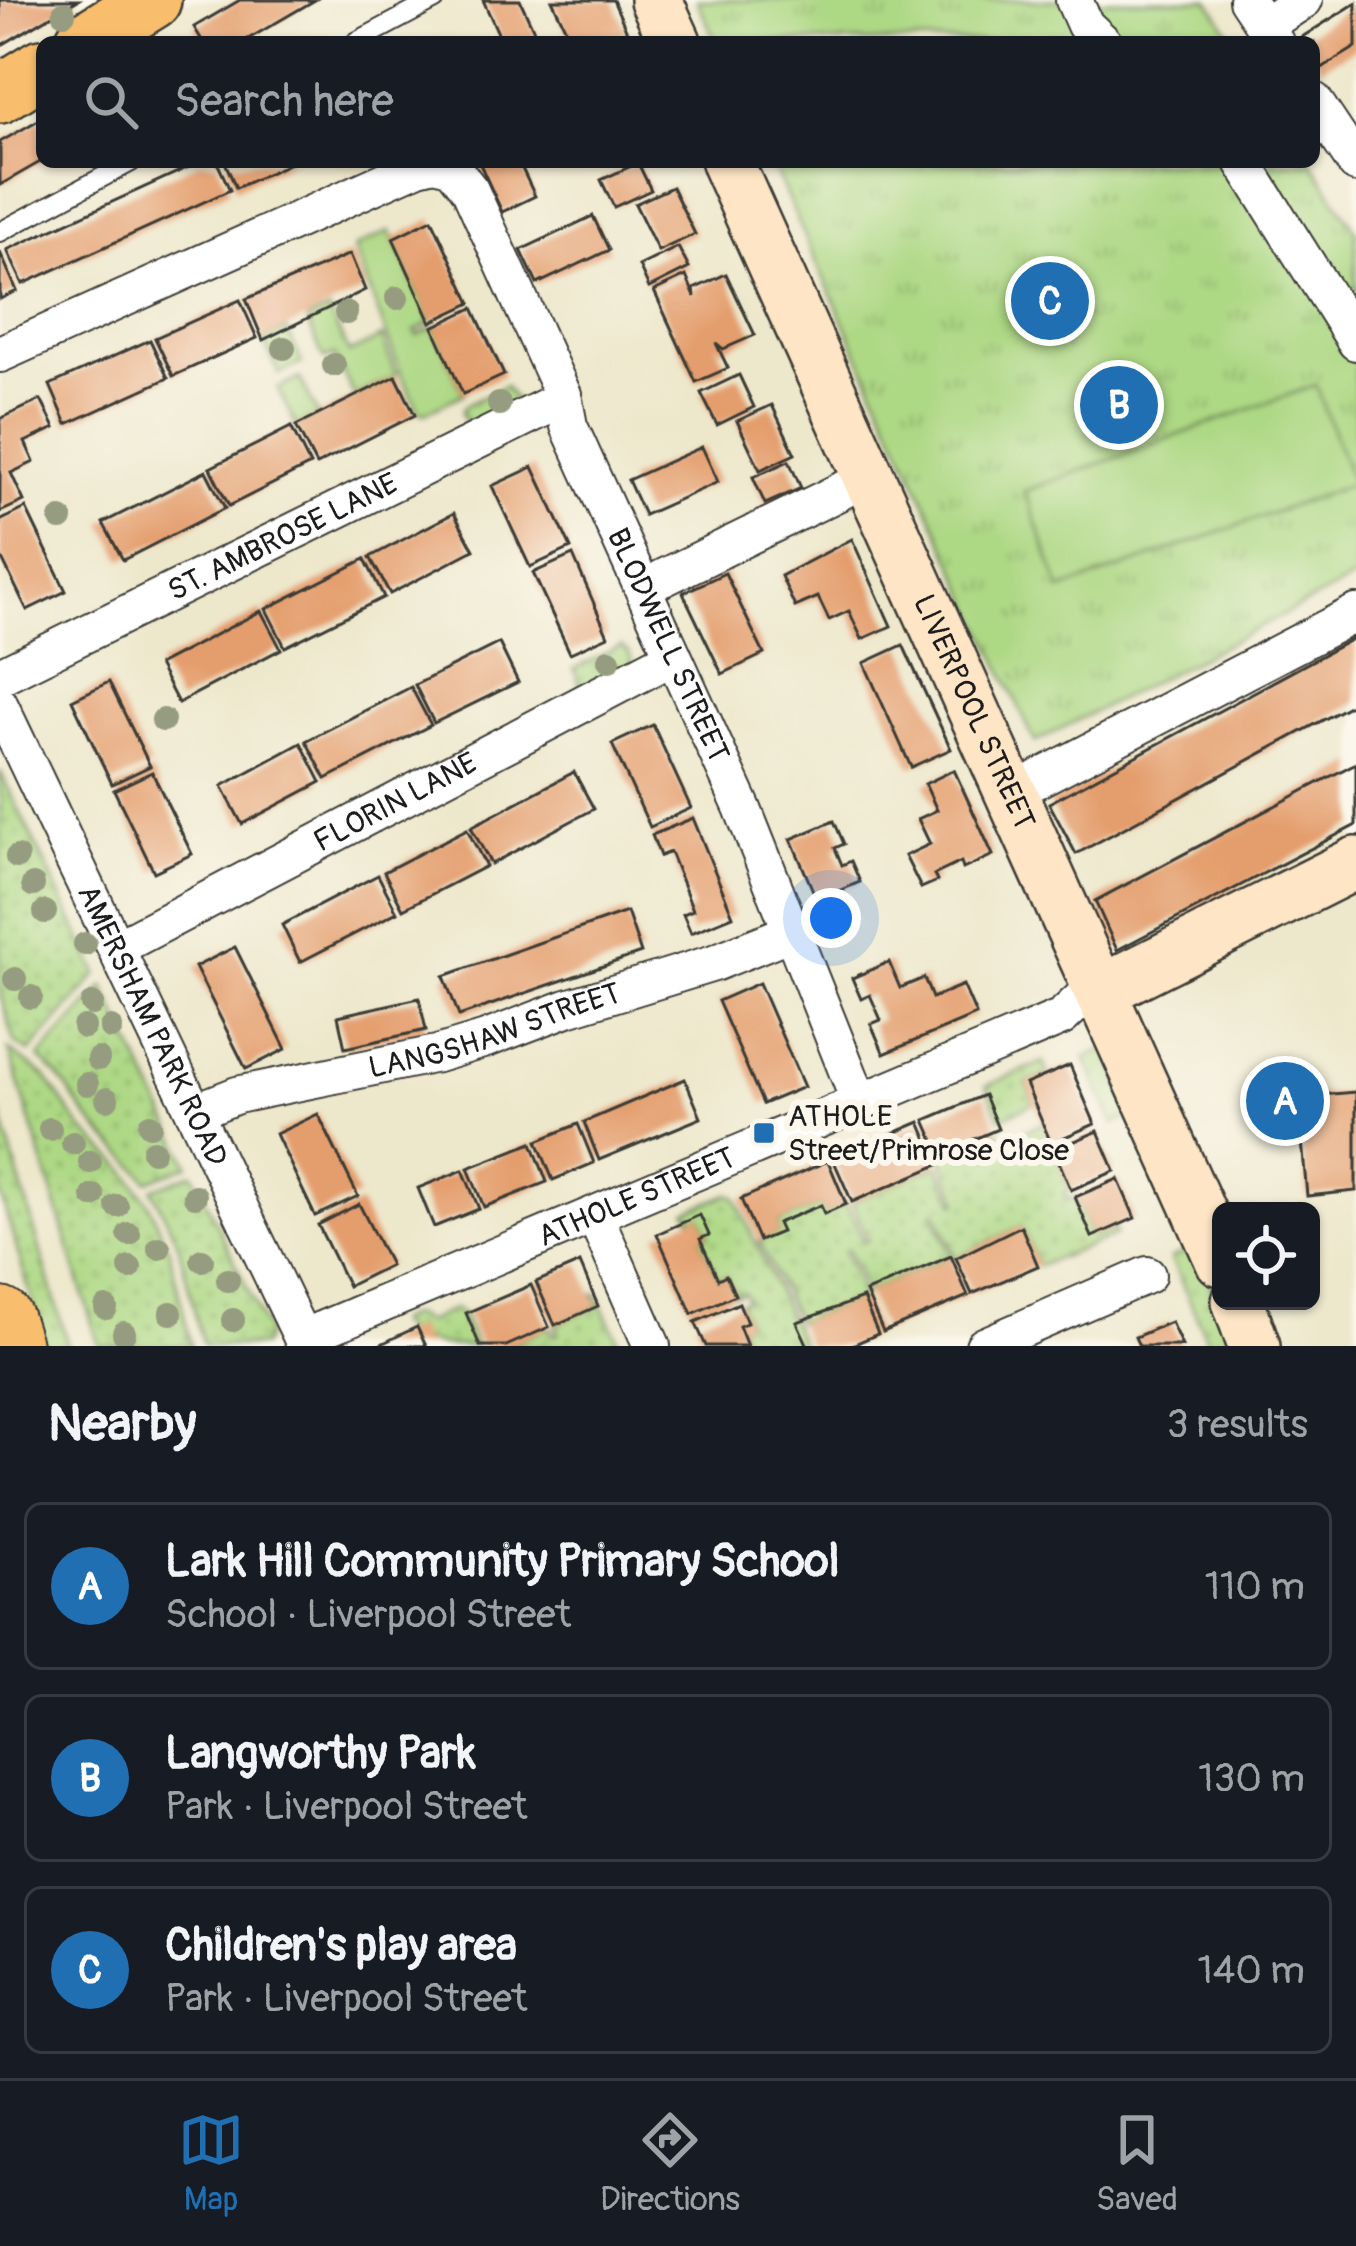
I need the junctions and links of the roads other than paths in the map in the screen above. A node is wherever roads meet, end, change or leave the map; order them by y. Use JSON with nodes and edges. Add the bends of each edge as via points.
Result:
{"nodes":[{"id":1,"x":435,"y":0,"type":"edge"},
{"id":2,"x":656,"y":0,"type":"edge"},
{"id":3,"x":1075,"y":0,"type":"edge"},
{"id":4,"x":1304,"y":0,"type":"edge"},
{"id":5,"x":140,"y":3,"type":"edge"},
{"id":6,"x":1262,"y":22,"type":"edge"},
{"id":7,"x":93,"y":36,"type":"edge"},
{"id":8,"x":367,"y":36,"type":"edge"},
{"id":9,"x":672,"y":36,"type":"edge"},
{"id":10,"x":1097,"y":36,"type":"edge"},
{"id":11,"x":36,"y":72,"type":"edge"},
{"id":12,"x":0,"y":94,"type":"edge"},
{"id":13,"x":1320,"y":110,"type":"edge"},
{"id":14,"x":1356,"y":164,"type":"edge"},
{"id":15,"x":120,"y":168,"type":"edge"},
{"id":16,"x":421,"y":168,"type":"edge"},
{"id":17,"x":453,"y":168,"type":"edge"},
{"id":18,"x":730,"y":168,"type":"edge"},
{"id":19,"x":1247,"y":168,"type":"edge"},
{"id":20,"x":0,"y":232,"type":"edge"},
{"id":21,"x":1356,"y":342,"type":"edge"},
{"id":22,"x":0,"y":354,"type":"edge"},
{"id":23,"x":563,"y":395,"type":"junction"},
{"id":24,"x":843,"y":490,"type":"dead end"},
{"id":25,"x":663,"y":578,"type":"dead end"},
{"id":26,"x":1356,"y":613,"type":"edge"},
{"id":27,"x":672,"y":657,"type":"junction"},
{"id":28,"x":0,"y":676,"type":"edge"},
{"id":29,"x":0,"y":706,"type":"edge"},
{"id":30,"x":1012,"y":793,"type":"junction"},
{"id":31,"x":1356,"y":863,"type":"edge"},
{"id":32,"x":791,"y":932,"type":"junction"},
{"id":33,"x":116,"y":948,"type":"junction"},
{"id":34,"x":1101,"y":991,"type":"junction"},
{"id":35,"x":860,"y":1103,"type":"junction"},
{"id":36,"x":194,"y":1112,"type":"junction"},
{"id":37,"x":595,"y":1216,"type":"junction"},
{"id":38,"x":1212,"y":1240,"type":"edge"},
{"id":39,"x":1147,"y":1275,"type":"dead end"},
{"id":40,"x":1241,"y":1310,"type":"edge"},
{"id":41,"x":0,"y":1321,"type":"edge"},
{"id":42,"x":304,"y":1342,"type":"edge"},
{"id":43,"x":8,"y":1346,"type":"edge"},
{"id":44,"x":652,"y":1346,"type":"edge"},
{"id":45,"x":984,"y":1346,"type":"edge"},
{"id":46,"x":1255,"y":1346,"type":"edge"}],
"edges":[{"from":1,"to":8,"type":"lane"},
{"from":2,"to":9,"type":"street"},
{"from":3,"to":10,"type":"street"},
{"from":4,"to":6,"type":"street"},
{"from":5,"to":7,"type":"main road"},
{"from":11,"to":12,"type":"main road"},
{"from":13,"to":14,"type":"street"},
{"from":15,"to":20,"type":"lane"},
{"from":16,"to":22,"type":"street"},
{"from":17,"to":23,"type":"street","name":"BLODWELL STREET"},
{"from":18,"to":30,"type":"street","name":"LIVERPOOL STREET"},
{"from":19,"to":21,"type":"street"},
{"from":23,"to":27,"type":"street","name":"BLODWELL STREET","via":[[569,426]]},
{"from":23,"to":28,"type":"street","name":"ST. AMBROSE LANE"},
{"from":24,"to":25,"type":"street"},
{"from":26,"to":30,"type":"street"},
{"from":27,"to":32,"type":"street","name":"BLODWELL STREET"},
{"from":27,"to":33,"type":"street","name":"FLORIN LANE"},
{"from":29,"to":33,"type":"street","name":"AMERSHAM PARK ROAD"},
{"from":30,"to":34,"type":"street","name":"LIVERPOOL STREET"},
{"from":31,"to":34,"type":"street"},
{"from":32,"to":35,"type":"street","name":"BLODWELL STREET"},
{"from":32,"to":36,"type":"street","name":"LANGSHAW STREET","via":[[470,1044],[237,1094]]},
{"from":33,"to":36,"type":"street","name":"AMERSHAM PARK ROAD"},
{"from":34,"to":35,"type":"street","name":"ATHOLE STREET","via":[[1062,1017]]},
{"from":34,"to":38,"type":"street","name":"LIVERPOOL STREET"},
{"from":35,"to":37,"type":"street","name":"ATHOLE STREET"},
{"from":36,"to":42,"type":"street","name":"AMERSHAM PARK ROAD"},
{"from":37,"to":42,"type":"street","name":"ATHOLE STREET"},
{"from":37,"to":44,"type":"street"},
{"from":39,"to":45,"type":"street"},
{"from":40,"to":46,"type":"street"},
{"from":41,"to":43,"type":"highway"}]}
